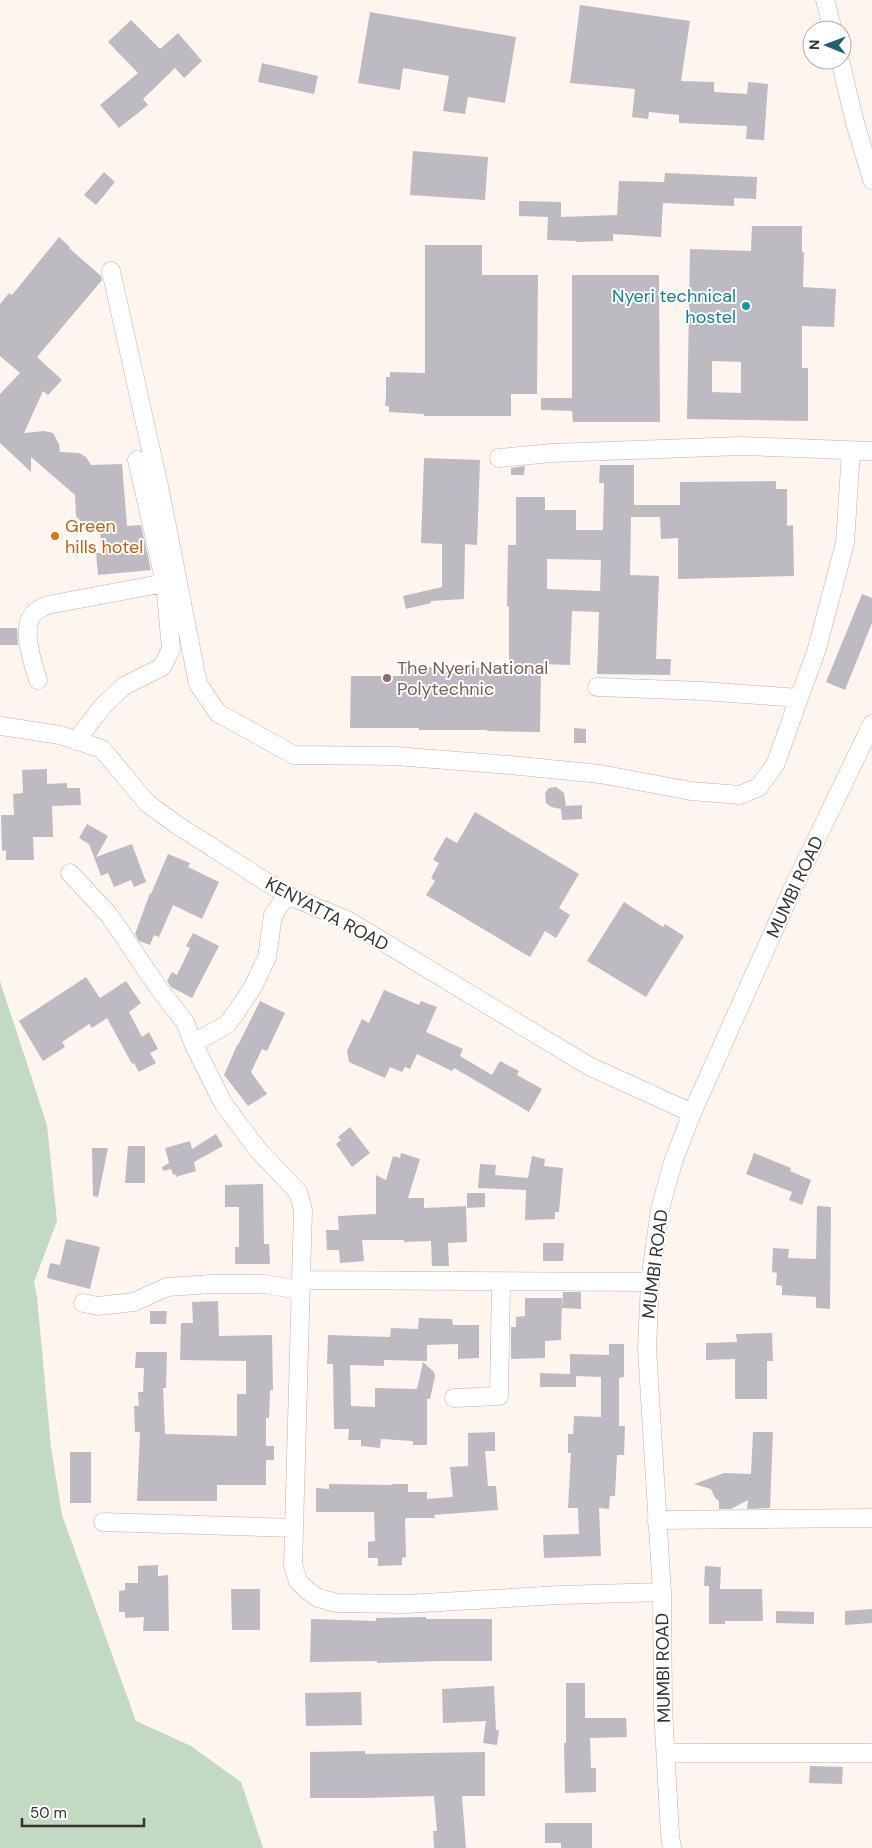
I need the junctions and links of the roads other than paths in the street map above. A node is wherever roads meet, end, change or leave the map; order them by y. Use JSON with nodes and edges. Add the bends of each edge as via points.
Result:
{"nodes":[{"id":1,"x":825,"y":0,"type":"edge"},
{"id":2,"x":830,"y":20,"type":"edge"},
{"id":3,"x":843,"y":70,"type":"edge"},
{"id":4,"x":872,"y":180,"type":"edge"},
{"id":5,"x":111,"y":271,"type":"dead end"},
{"id":6,"x":851,"y":451,"type":"junction"},
{"id":7,"x":872,"y":451,"type":"edge"},
{"id":8,"x":499,"y":458,"type":"dead end"},
{"id":9,"x":137,"y":460,"type":"dead end"},
{"id":10,"x":165,"y":583,"type":"junction"},
{"id":11,"x":38,"y":680,"type":"dead end"},
{"id":12,"x":596,"y":687,"type":"dead end"},
{"id":13,"x":799,"y":698,"type":"junction"},
{"id":14,"x":872,"y":724,"type":"edge"},
{"id":15,"x":0,"y":726,"type":"edge"},
{"id":16,"x":76,"y":741,"type":"junction"},
{"id":17,"x":70,"y":873,"type":"dead end"},
{"id":18,"x":287,"y":896,"type":"junction"},
{"id":19,"x":193,"y":1043,"type":"junction"},
{"id":20,"x":692,"y":1113,"type":"junction"},
{"id":21,"x":501,"y":1280,"type":"junction"},
{"id":22,"x":650,"y":1282,"type":"junction"},
{"id":23,"x":301,"y":1285,"type":"junction"},
{"id":24,"x":83,"y":1303,"type":"dead end"},
{"id":25,"x":454,"y":1398,"type":"dead end"},
{"id":26,"x":872,"y":1518,"type":"edge"},
{"id":27,"x":656,"y":1520,"type":"junction"},
{"id":28,"x":103,"y":1522,"type":"dead end"},
{"id":29,"x":294,"y":1528,"type":"junction"},
{"id":30,"x":662,"y":1592,"type":"junction"},
{"id":31,"x":666,"y":1753,"type":"junction"},
{"id":32,"x":872,"y":1753,"type":"edge"},
{"id":33,"x":672,"y":1848,"type":"edge"}],
"edges":[{"from":1,"to":2,"type":"street"},
{"from":3,"to":4,"type":"street"},
{"from":5,"to":13,"type":"street","via":[[159,486],[198,684],[218,713],[294,755],[395,756],[510,765],[600,774],[691,791],[740,795],[760,787],[776,763]]},
{"from":6,"to":7,"type":"street"},
{"from":6,"to":8,"type":"street","via":[[742,446]]},
{"from":6,"to":13,"type":"street","via":[[846,543],[816,652]]},
{"from":9,"to":10,"type":"street"},
{"from":10,"to":11,"type":"street","via":[[48,605],[34,613],[27,629]]},
{"from":10,"to":16,"type":"street","via":[[171,649],[162,667],[124,686],[102,707]]},
{"from":12,"to":13,"type":"street"},
{"from":14,"to":20,"type":"street","name":"MUMBI ROAD","via":[[792,890]]},
{"from":15,"to":16,"type":"street","name":"KENYATTA ROAD","via":[[60,735]]},
{"from":16,"to":18,"type":"street","name":"KENYATTA ROAD","via":[[102,749],[148,804]]},
{"from":17,"to":19,"type":"street","via":[[109,915],[185,1022]]},
{"from":18,"to":19,"type":"street","via":[[273,915],[268,957],[254,987],[228,1024]]},
{"from":18,"to":20,"type":"street","name":"KENYATTA ROAD","via":[[346,920],[589,1066]]},
{"from":19,"to":23,"type":"street","via":[[223,1102],[258,1150],[298,1192],[304,1210]]},
{"from":20,"to":22,"type":"street","name":"MUMBI ROAD","via":[[673,1162],[660,1209]]},
{"from":21,"to":22,"type":"street"},
{"from":21,"to":23,"type":"street"},
{"from":21,"to":25,"type":"street","via":[[500,1396]]},
{"from":22,"to":27,"type":"street","name":"MUMBI ROAD","via":[[647,1348]]},
{"from":23,"to":24,"type":"street","via":[[166,1287],[134,1302],[98,1306]]},
{"from":23,"to":29,"type":"street"},
{"from":26,"to":27,"type":"street"},
{"from":27,"to":30,"type":"street","name":"MUMBI ROAD"},
{"from":28,"to":29,"type":"street"},
{"from":29,"to":30,"type":"street","via":[[293,1565],[298,1581],[318,1598],[336,1603],[406,1604]]},
{"from":30,"to":31,"type":"street","name":"MUMBI ROAD"},
{"from":31,"to":32,"type":"street"},
{"from":31,"to":33,"type":"street","name":"MUMBI ROAD"}]}
